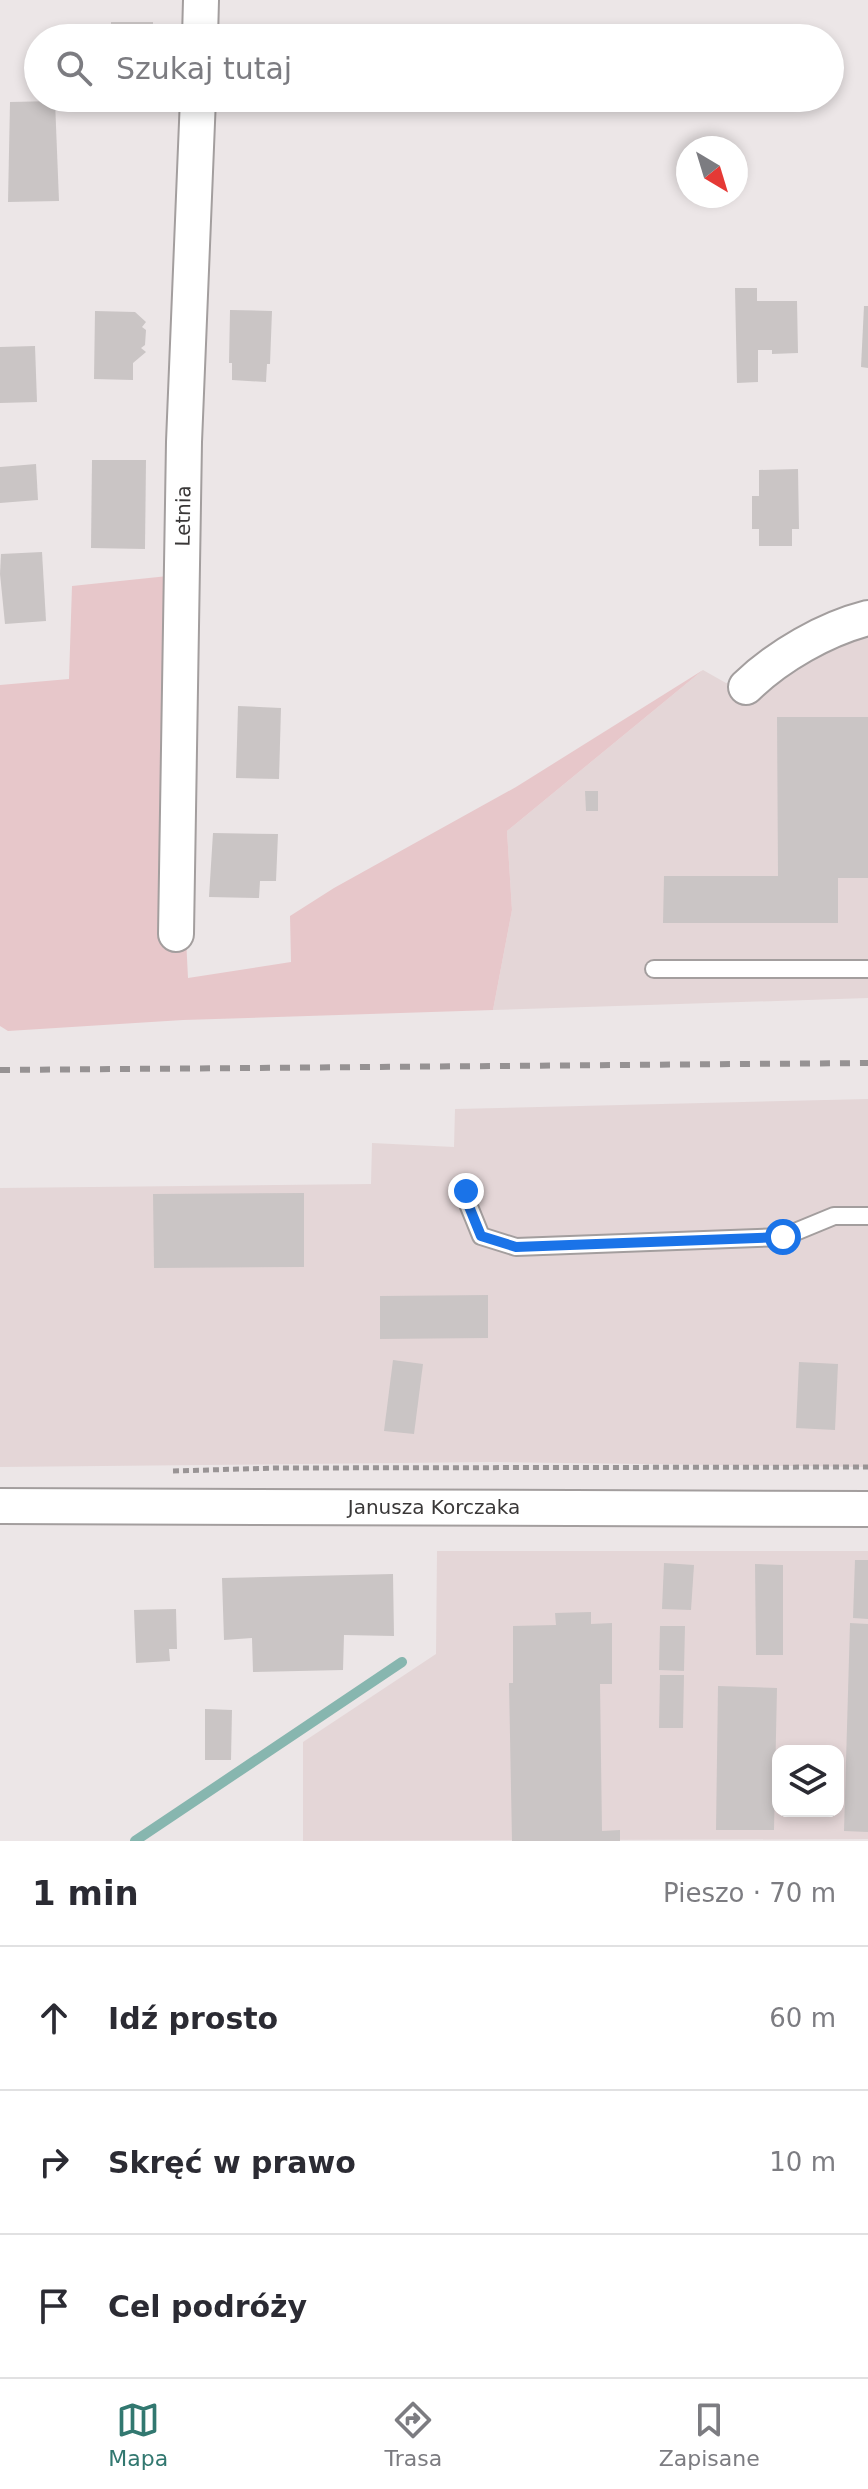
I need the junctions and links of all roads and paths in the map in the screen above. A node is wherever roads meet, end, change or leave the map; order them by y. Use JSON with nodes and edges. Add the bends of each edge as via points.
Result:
{"nodes":[{"id":1,"x":201,"y":0,"type":"edge"},
{"id":2,"x":200,"y":24,"type":"edge"},
{"id":3,"x":197,"y":112,"type":"edge"},
{"id":4,"x":868,"y":618,"type":"edge"},
{"id":5,"x":746,"y":687,"type":"dead end"},
{"id":6,"x":176,"y":934,"type":"dead end"},
{"id":7,"x":654,"y":969,"type":"dead end"},
{"id":8,"x":868,"y":969,"type":"edge"},
{"id":9,"x":466,"y":1191,"type":"dead end"},
{"id":10,"x":868,"y":1216,"type":"edge"},
{"id":11,"x":868,"y":1467,"type":"edge"},
{"id":12,"x":168,"y":1471,"type":"dead end"},
{"id":13,"x":0,"y":1506,"type":"edge"},
{"id":14,"x":868,"y":1509,"type":"edge"}],
"edges":[{"from":1,"to":2,"type":"street"},
{"from":3,"to":6,"type":"street","name":"Letnia","via":[[184,442]]},
{"from":4,"to":5,"type":"street","via":[[818,638],[762,671]]},
{"from":7,"to":8,"type":"lane"},
{"from":9,"to":10,"type":"lane","via":[[481,1236],[516,1247],[783,1237],[834,1216]]},
{"from":11,"to":12,"type":"path"},
{"from":13,"to":14,"type":"street","name":"Janusza Korczaka"}]}
